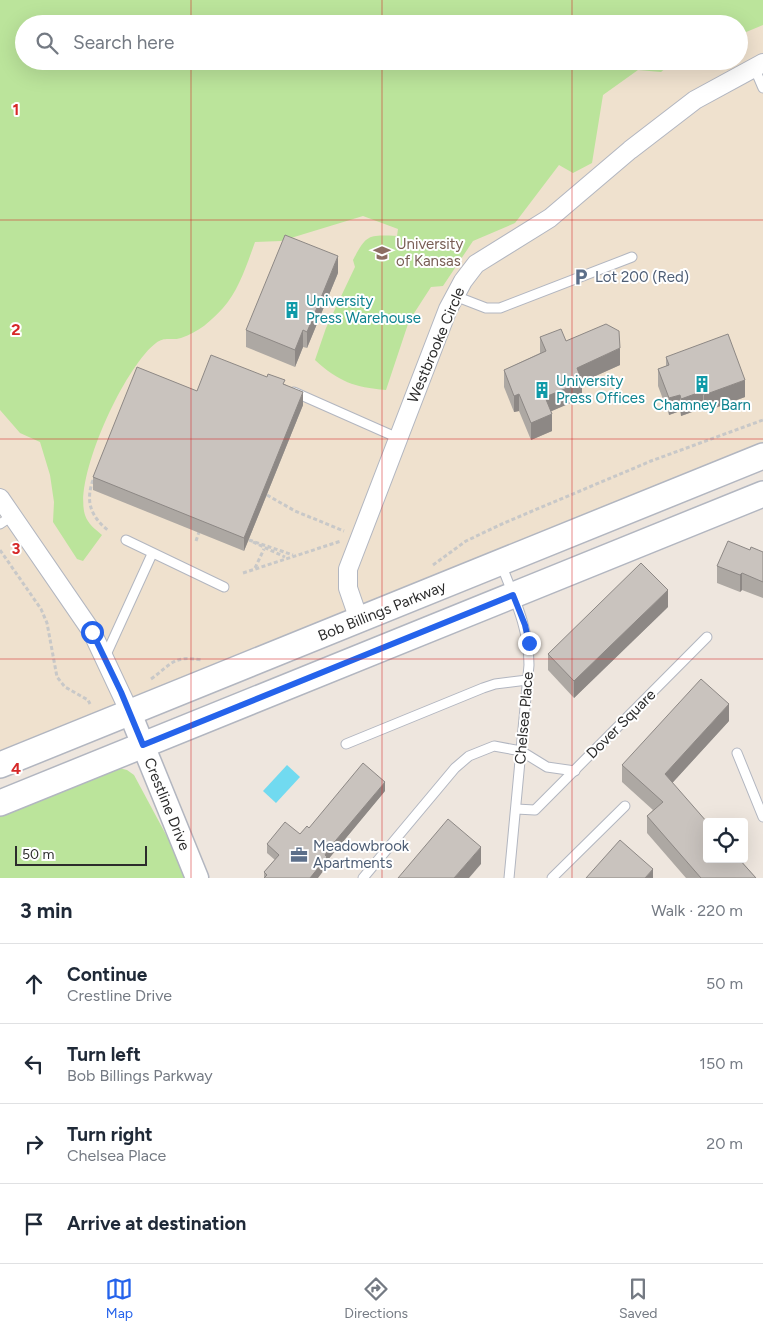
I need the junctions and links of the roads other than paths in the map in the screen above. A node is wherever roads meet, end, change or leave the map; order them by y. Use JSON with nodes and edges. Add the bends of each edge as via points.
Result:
{"nodes":[{"id":1,"x":759,"y":65,"type":"edge"},
{"id":2,"x":763,"y":88,"type":"edge"},
{"id":3,"x":632,"y":257,"type":"dead end"},
{"id":4,"x":455,"y":296,"type":"junction"},
{"id":5,"x":294,"y":392,"type":"edge"},
{"id":6,"x":398,"y":438,"type":"junction"},
{"id":7,"x":763,"y":456,"type":"edge"},
{"id":8,"x":763,"y":494,"type":"edge"},
{"id":9,"x":0,"y":498,"type":"edge"},
{"id":10,"x":6,"y":520,"type":"edge"},
{"id":11,"x":126,"y":540,"type":"dead end"},
{"id":12,"x":152,"y":554,"type":"junction"},
{"id":13,"x":500,"y":562,"type":"junction"},
{"id":14,"x":224,"y":587,"type":"dead end"},
{"id":15,"x":513,"y":595,"type":"junction"},
{"id":16,"x":358,"y":620,"type":"junction"},
{"id":17,"x":707,"y":637,"type":"dead end"},
{"id":18,"x":105,"y":657,"type":"junction"},
{"id":19,"x":528,"y":680,"type":"junction"},
{"id":20,"x":130,"y":712,"type":"junction"},
{"id":21,"x":346,"y":744,"type":"dead end"},
{"id":22,"x":143,"y":745,"type":"junction"},
{"id":23,"x":521,"y":751,"type":"junction"},
{"id":24,"x":737,"y":753,"type":"dead end"},
{"id":25,"x":0,"y":765,"type":"edge"},
{"id":26,"x":575,"y":771,"type":"junction"},
{"id":27,"x":0,"y":803,"type":"edge"},
{"id":28,"x":625,"y":806,"type":"dead end"},
{"id":29,"x":516,"y":809,"type":"junction"},
{"id":30,"x":763,"y":817,"type":"edge"},
{"id":31,"x":197,"y":878,"type":"edge"},
{"id":32,"x":363,"y":878,"type":"edge"},
{"id":33,"x":509,"y":878,"type":"edge"},
{"id":34,"x":552,"y":878,"type":"edge"}],
"edges":[{"from":1,"to":2,"type":"lane"},
{"from":1,"to":4,"type":"street","name":"Westbrooke Circle","via":[[695,100],[550,218],[476,264]]},
{"from":3,"to":4,"type":"lane","via":[[500,308],[486,308]]},
{"from":4,"to":6,"type":"street","name":"Westbrooke Circle"},
{"from":5,"to":6,"type":"lane"},
{"from":6,"to":16,"type":"street","name":"Westbrooke Circle","via":[[348,543],[348,588]]},
{"from":7,"to":13,"type":"main road","name":"Bob Billings Parkway"},
{"from":8,"to":15,"type":"main road"},
{"from":9,"to":10,"type":"street","name":"Crestline Drive"},
{"from":10,"to":18,"type":"street","name":"Crestline Drive","via":[[92,632]]},
{"from":11,"to":12,"type":"lane"},
{"from":12,"to":14,"type":"lane"},
{"from":12,"to":18,"type":"lane"},
{"from":13,"to":15,"type":"lane","name":"Chelsea Place"},
{"from":13,"to":16,"type":"main road","name":"Bob Billings Parkway"},
{"from":15,"to":19,"type":"lane","name":"Chelsea Place","via":[[529,643]]},
{"from":15,"to":22,"type":"main road"},
{"from":16,"to":20,"type":"main road","name":"Bob Billings Parkway"},
{"from":17,"to":26,"type":"lane","name":"Dover Square"},
{"from":18,"to":20,"type":"street","name":"Crestline Drive"},
{"from":19,"to":21,"type":"lane","via":[[483,688]]},
{"from":19,"to":23,"type":"lane","name":"Chelsea Place"},
{"from":20,"to":22,"type":"street","name":"Crestline Drive"},
{"from":20,"to":25,"type":"main road","name":"Bob Billings Parkway"},
{"from":22,"to":27,"type":"main road"},
{"from":22,"to":31,"type":"street","name":"Crestline Drive"},
{"from":23,"to":26,"type":"lane","via":[[547,767]]},
{"from":23,"to":29,"type":"lane","name":"Chelsea Place"},
{"from":23,"to":32,"type":"lane","via":[[494,746],[461,762]]},
{"from":24,"to":30,"type":"lane"},
{"from":26,"to":29,"type":"lane","name":"Dover Square","via":[[535,810]]},
{"from":28,"to":34,"type":"lane"},
{"from":29,"to":33,"type":"lane","name":"Chelsea Place"}]}
